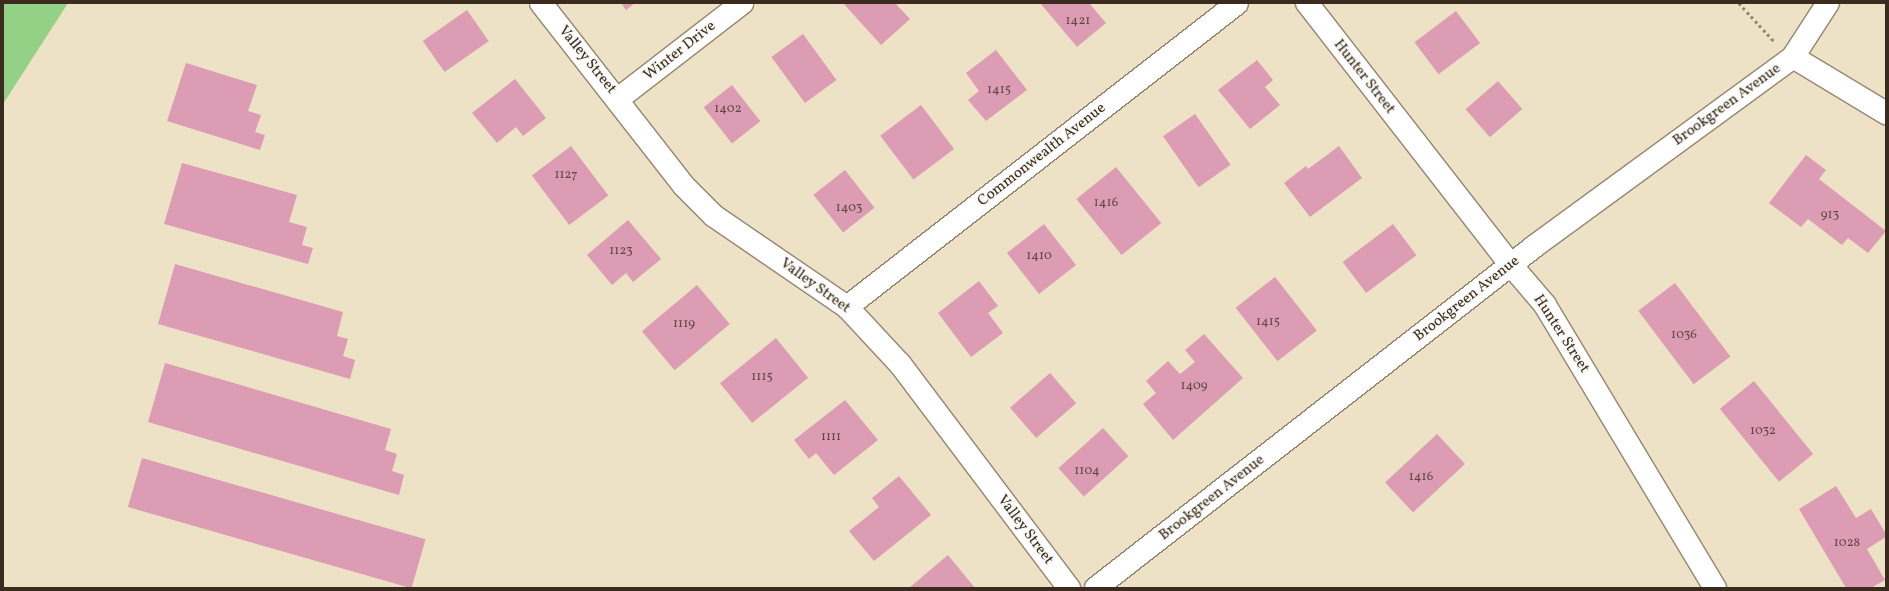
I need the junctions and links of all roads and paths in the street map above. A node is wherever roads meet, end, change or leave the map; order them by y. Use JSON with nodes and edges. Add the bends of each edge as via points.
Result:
{"nodes":[{"id":1,"x":542,"y":3,"type":"edge"},
{"id":2,"x":742,"y":3,"type":"edge"},
{"id":3,"x":1237,"y":3,"type":"edge"},
{"id":4,"x":1307,"y":3,"type":"edge"},
{"id":5,"x":1739,"y":3,"type":"edge"},
{"id":6,"x":1828,"y":3,"type":"edge"},
{"id":7,"x":1793,"y":57,"type":"junction"},
{"id":8,"x":618,"y":99,"type":"junction"},
{"id":9,"x":1886,"y":114,"type":"edge"},
{"id":10,"x":1511,"y":265,"type":"junction"},
{"id":11,"x":848,"y":307,"type":"junction"},
{"id":12,"x":1069,"y":588,"type":"edge"},
{"id":13,"x":1096,"y":588,"type":"edge"},
{"id":14,"x":1715,"y":588,"type":"edge"}],
"edges":[{"from":1,"to":8,"type":"street","name":"Valley Street"},
{"from":2,"to":8,"type":"street","name":"Winter Drive"},
{"from":3,"to":11,"type":"street","name":"Commonwealth Avenue"},
{"from":4,"to":10,"type":"street","name":"Hunter Street"},
{"from":5,"to":7,"type":"path","via":[[1764,31]]},
{"from":6,"to":7,"type":"street","name":"Brookgreen Avenue"},
{"from":7,"to":9,"type":"street"},
{"from":7,"to":10,"type":"street","name":"Brookgreen Avenue"},
{"from":8,"to":11,"type":"street","name":"Valley Street","via":[[684,186],[714,216]]},
{"from":10,"to":13,"type":"street","name":"Brookgreen Avenue"},
{"from":10,"to":14,"type":"street","name":"Hunter Street","via":[[1545,305]]},
{"from":11,"to":12,"type":"street","name":"Valley Street","via":[[900,364]]}]}
